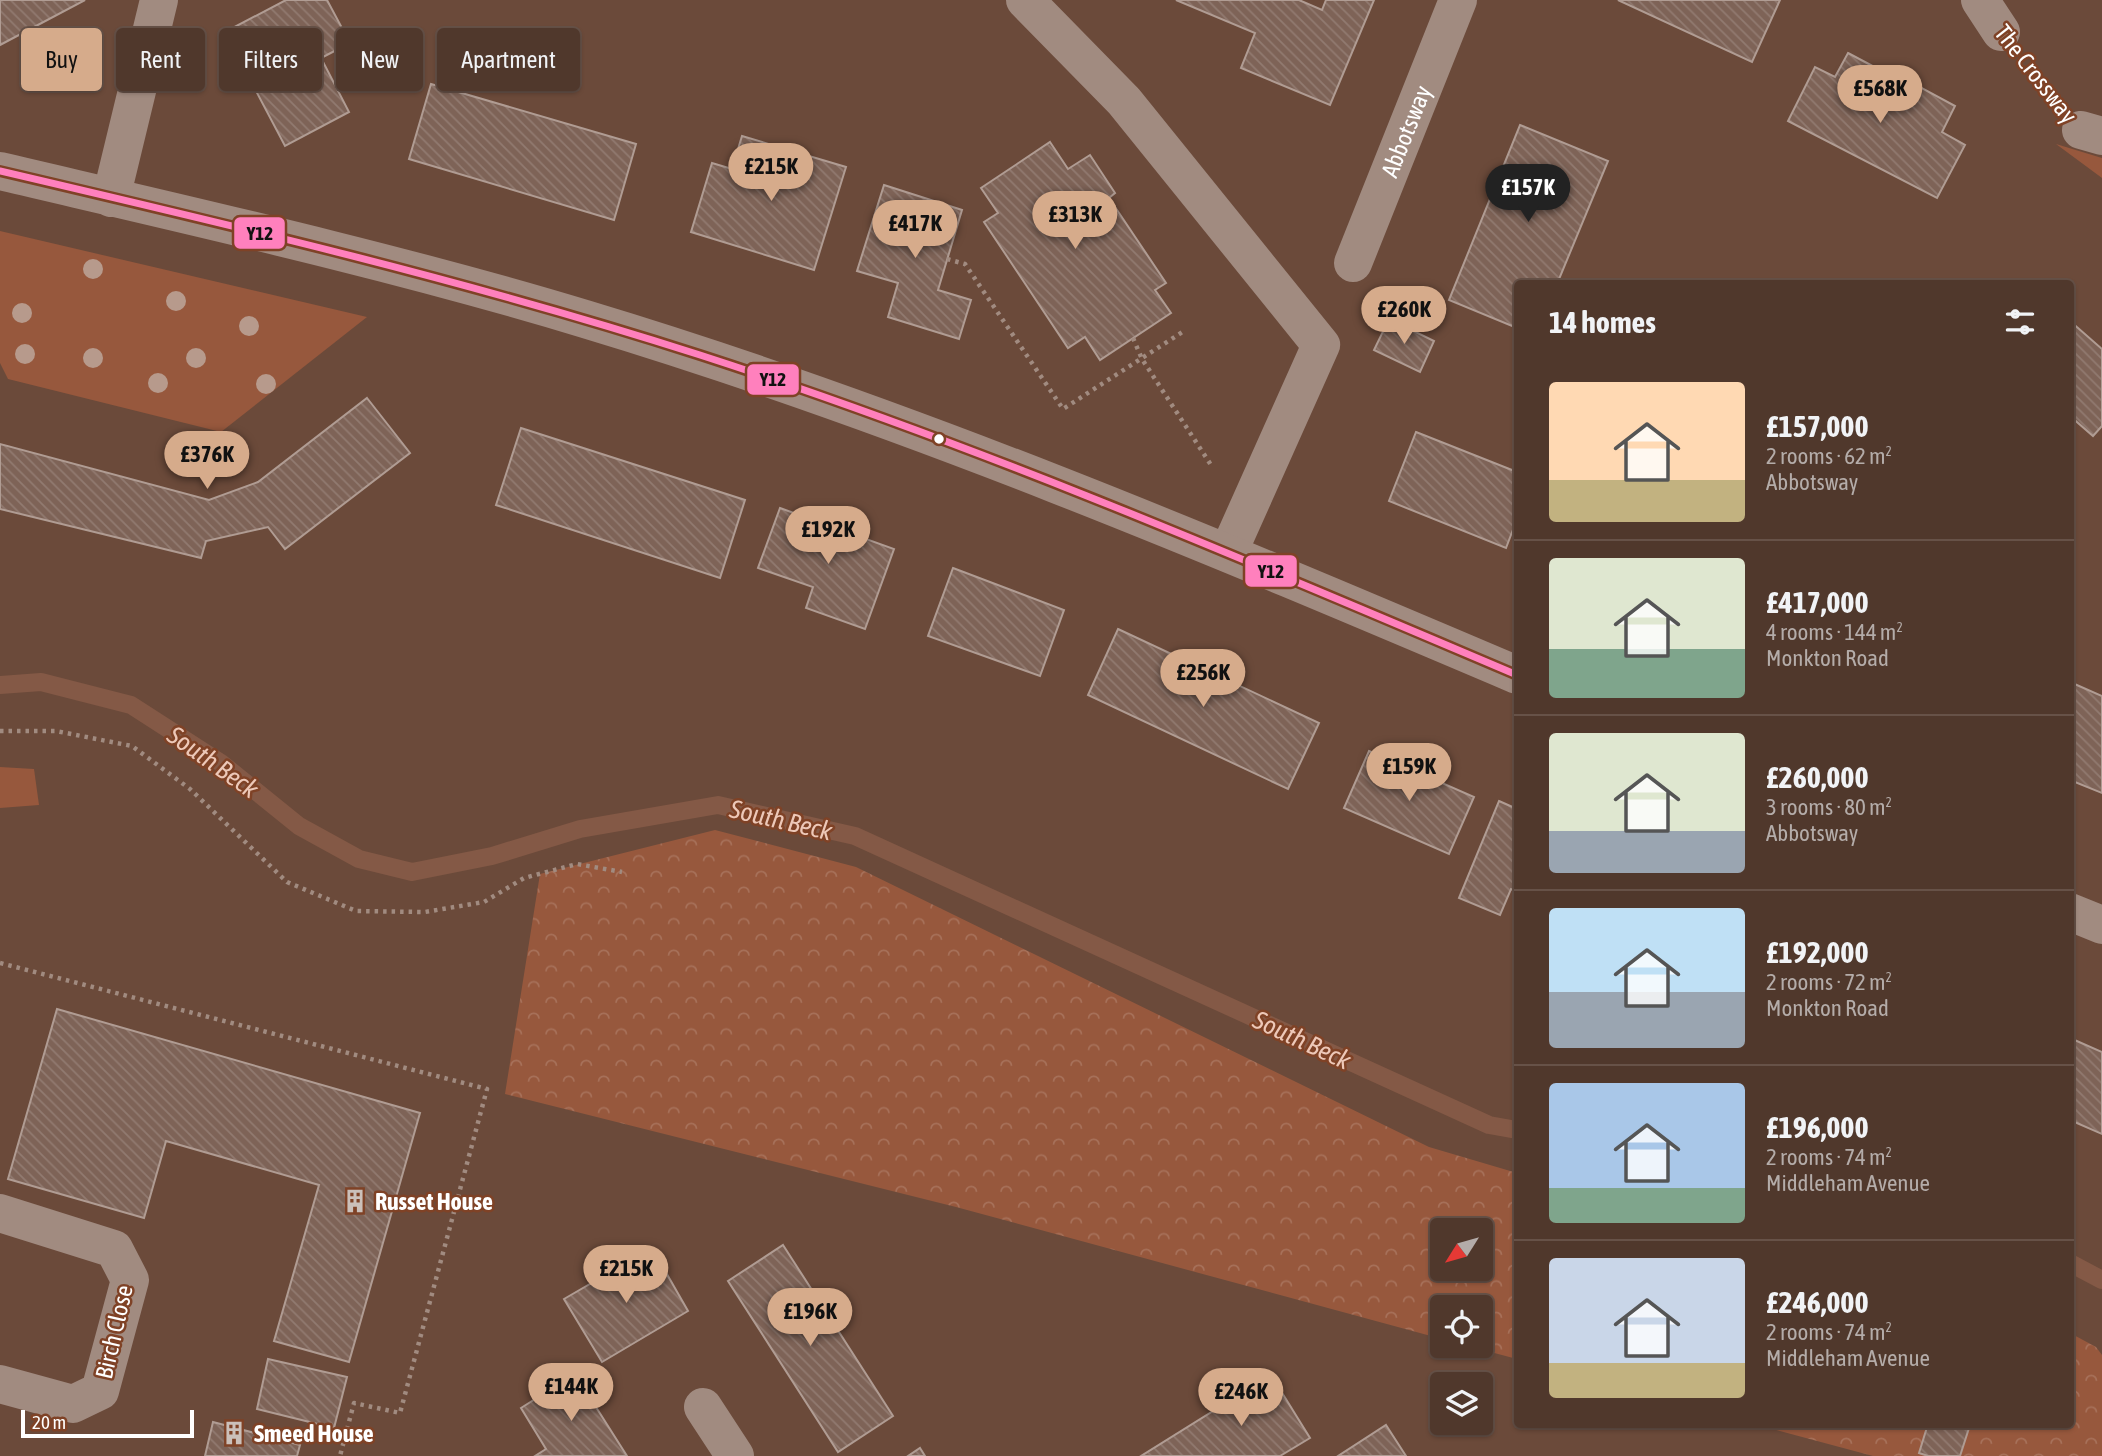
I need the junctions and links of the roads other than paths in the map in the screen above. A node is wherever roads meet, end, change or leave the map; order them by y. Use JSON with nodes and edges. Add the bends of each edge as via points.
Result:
{"nodes":[{"id":1,"x":159,"y":0,"type":"edge"},
{"id":2,"x":1025,"y":0,"type":"edge"},
{"id":3,"x":1458,"y":0,"type":"edge"},
{"id":4,"x":1980,"y":0,"type":"edge"},
{"id":5,"x":2001,"y":32,"type":"road end"},
{"id":6,"x":0,"y":172,"type":"edge"},
{"id":7,"x":111,"y":198,"type":"junction"},
{"id":8,"x":1353,"y":263,"type":"dead end"},
{"id":9,"x":1228,"y":552,"type":"junction"},
{"id":10,"x":1514,"y":674,"type":"edge"},
{"id":11,"x":2074,"y":914,"type":"edge"},
{"id":12,"x":2102,"y":925,"type":"edge"},
{"id":13,"x":0,"y":1213,"type":"edge"},
{"id":14,"x":0,"y":1384,"type":"edge"},
{"id":15,"x":702,"y":1407,"type":"dead end"},
{"id":16,"x":735,"y":1456,"type":"edge"}],
"edges":[{"from":1,"to":7,"type":"street"},
{"from":2,"to":9,"type":"street","via":[[1124,101],[1321,345]]},
{"from":3,"to":8,"type":"street","name":"Abbotsway"},
{"from":4,"to":5,"type":"street","name":"The Crossway"},
{"from":6,"to":7,"type":"street"},
{"from":7,"to":9,"type":"street","via":[[400,267],[586,319],[796,388]]},
{"from":9,"to":10,"type":"street"},
{"from":11,"to":12,"type":"street"},
{"from":13,"to":14,"type":"street","name":"Birch Close","via":[[114,1249],[131,1280],[100,1391],[74,1404]]},
{"from":15,"to":16,"type":"street"}]}
